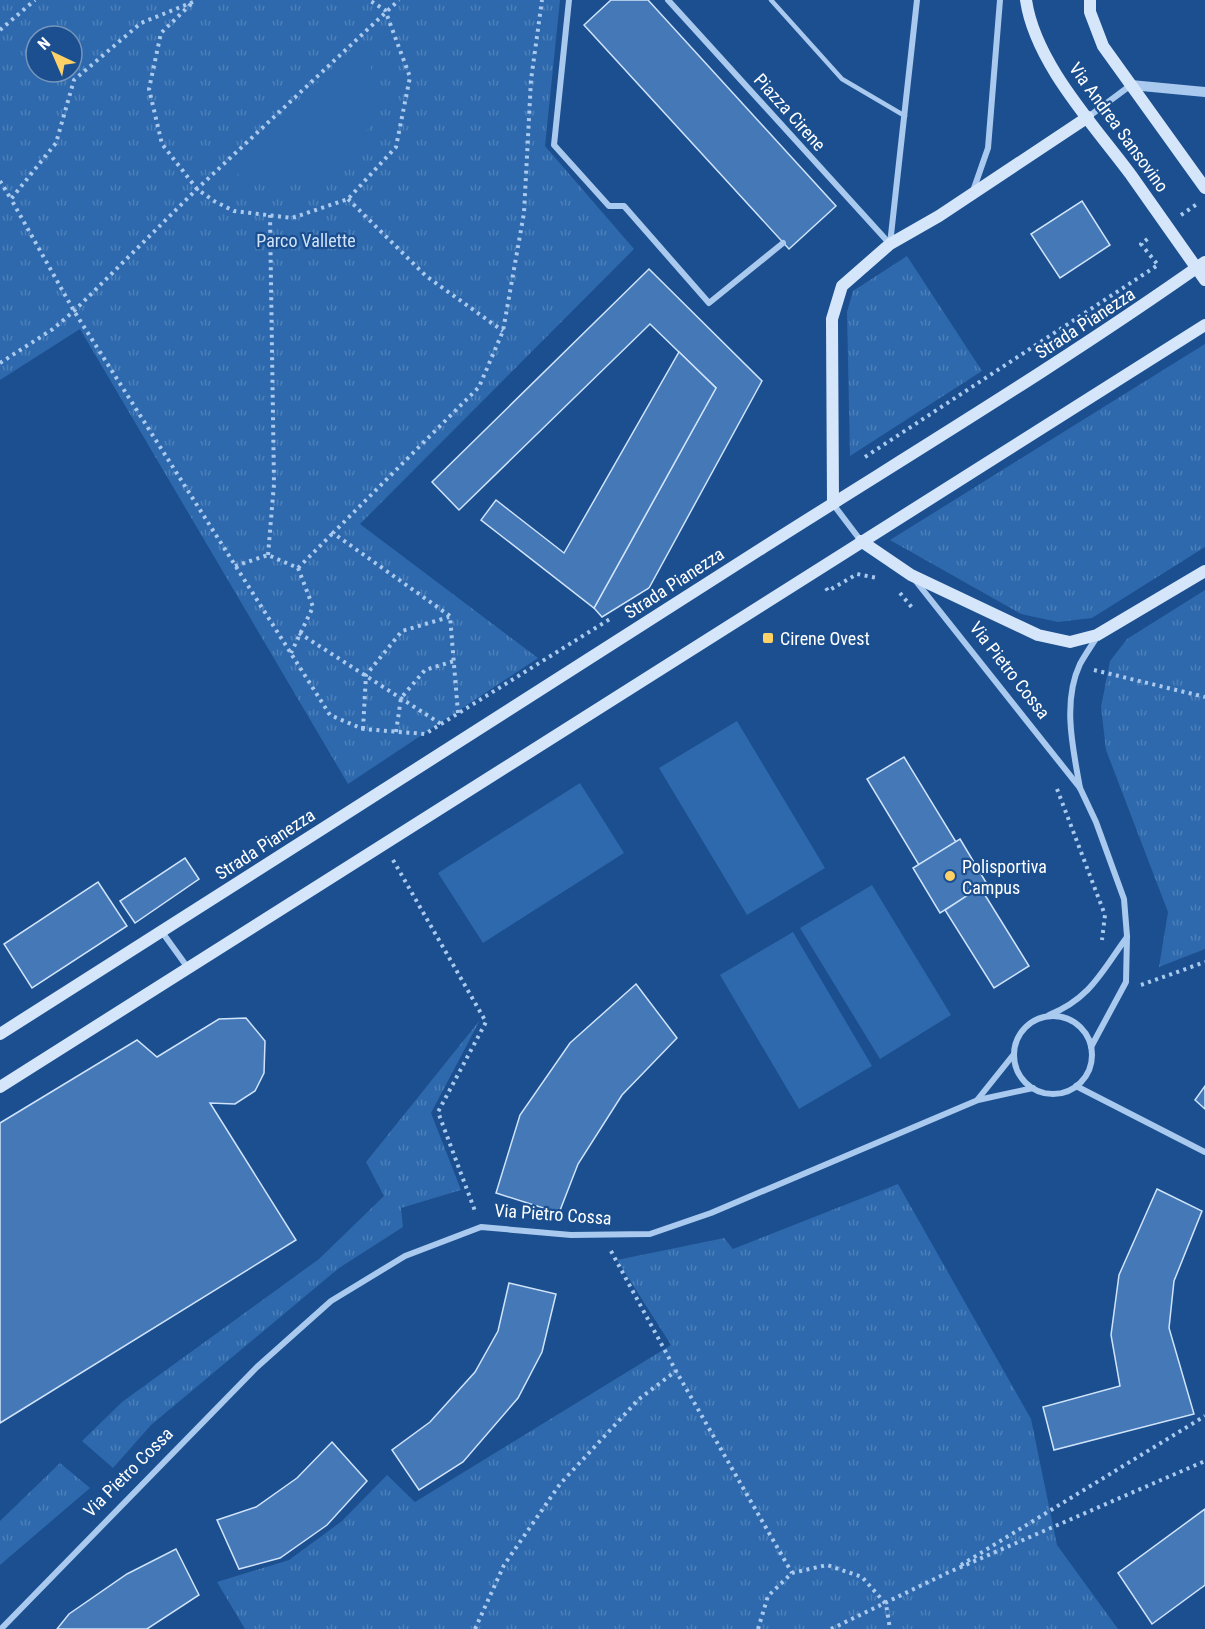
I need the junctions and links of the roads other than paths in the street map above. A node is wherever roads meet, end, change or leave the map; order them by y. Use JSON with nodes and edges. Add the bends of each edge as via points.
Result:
{"nodes":[{"id":1,"x":569,"y":0,"type":"edge"},
{"id":2,"x":668,"y":0,"type":"edge"},
{"id":3,"x":771,"y":0,"type":"edge"},
{"id":4,"x":918,"y":0,"type":"edge"},
{"id":5,"x":1000,"y":0,"type":"edge"},
{"id":6,"x":1026,"y":0,"type":"edge"},
{"id":7,"x":1090,"y":0,"type":"edge"},
{"id":8,"x":1131,"y":85,"type":"junction"},
{"id":9,"x":1205,"y":92,"type":"edge"},
{"id":10,"x":905,"y":116,"type":"junction"},
{"id":11,"x":1088,"y":117,"type":"junction"},
{"id":12,"x":1205,"y":188,"type":"edge"},
{"id":13,"x":973,"y":191,"type":"junction"},
{"id":14,"x":783,"y":243,"type":"dead end"},
{"id":15,"x":890,"y":244,"type":"junction"},
{"id":16,"x":1201,"y":265,"type":"edge"},
{"id":17,"x":1205,"y":280,"type":"edge"},
{"id":18,"x":1205,"y":325,"type":"edge"},
{"id":19,"x":833,"y":504,"type":"junction"},
{"id":20,"x":861,"y":541,"type":"junction"},
{"id":21,"x":1205,"y":571,"type":"edge"},
{"id":22,"x":911,"y":575,"type":"junction"},
{"id":23,"x":1097,"y":635,"type":"junction"},
{"id":24,"x":1080,"y":788,"type":"junction"},
{"id":25,"x":161,"y":932,"type":"junction"},
{"id":26,"x":1127,"y":936,"type":"junction"},
{"id":27,"x":188,"y":968,"type":"junction"},
{"id":28,"x":1046,"y":1016,"type":"junction"},
{"id":29,"x":0,"y":1034,"type":"edge"},
{"id":30,"x":1091,"y":1047,"type":"junction"},
{"id":31,"x":1014,"y":1054,"type":"junction"},
{"id":32,"x":1076,"y":1086,"type":"junction"},
{"id":33,"x":0,"y":1087,"type":"edge"},
{"id":34,"x":1033,"y":1088,"type":"junction"},
{"id":35,"x":978,"y":1100,"type":"junction"},
{"id":36,"x":1205,"y":1152,"type":"edge"},
{"id":37,"x":1,"y":1629,"type":"edge"}],
"edges":[{"from":1,"to":14,"type":"street","via":[[555,145],[609,206],[624,206],[709,303]]},
{"from":2,"to":15,"type":"street","name":"Piazza Cirene"},
{"from":3,"to":10,"type":"lane","via":[[842,79]]},
{"from":4,"to":10,"type":"street"},
{"from":5,"to":13,"type":"street","via":[[988,148]]},
{"from":6,"to":11,"type":"main road","name":"Via Andrea Sansovino","via":[[1037,41]]},
{"from":7,"to":8,"type":"main road","name":"Via Andrea Sansovino","via":[[1090,12],[1103,46]]},
{"from":8,"to":9,"type":"street"},
{"from":8,"to":11,"type":"street"},
{"from":8,"to":12,"type":"main road","name":"Via Andrea Sansovino"},
{"from":10,"to":15,"type":"street"},
{"from":11,"to":13,"type":"main road"},
{"from":11,"to":16,"type":"main road","name":"Via Andrea Sansovino"},
{"from":13,"to":15,"type":"main road"},
{"from":15,"to":19,"type":"main road","via":[[842,286],[832,320]]},
{"from":16,"to":17,"type":"main road"},
{"from":16,"to":19,"type":"main road","name":"Strada Pianezza","via":[[1004,397]]},
{"from":18,"to":20,"type":"main road"},
{"from":19,"to":20,"type":"street"},
{"from":19,"to":25,"type":"main road","name":"Strada Pianezza"},
{"from":20,"to":22,"type":"main road"},
{"from":20,"to":27,"type":"main road"},
{"from":21,"to":23,"type":"main road"},
{"from":22,"to":23,"type":"main road","via":[[1038,635],[1070,642]]},
{"from":22,"to":24,"type":"street","name":"Via Pietro Cossa"},
{"from":23,"to":24,"type":"street","name":"Via Pietro Cossa","via":[[1079,666],[1071,700],[1072,740]]},
{"from":24,"to":26,"type":"street","name":"Via Pietro Cossa","via":[[1124,899]]},
{"from":25,"to":27,"type":"street"},
{"from":25,"to":29,"type":"main road","name":"Strada Pianezza"},
{"from":26,"to":28,"type":"street","name":"Via Pietro Cossa","via":[[1082,997]]},
{"from":26,"to":30,"type":"street","name":"Via Pietro Cossa","via":[[1126,982]]},
{"from":27,"to":33,"type":"main road"},
{"from":28,"to":30,"type":"street","via":[[1059,1016],[1080,1026]]},
{"from":28,"to":31,"type":"street","name":"Via Pietro Cossa","via":[[1024,1028]]},
{"from":30,"to":32,"type":"street","name":"Via Pietro Cossa","via":[[1090,1068]]},
{"from":31,"to":34,"type":"street","via":[[1018,1071]]},
{"from":31,"to":35,"type":"street","name":"Via Pietro Cossa"},
{"from":32,"to":34,"type":"street","name":"Via Pietro Cossa","via":[[1054,1094]]},
{"from":32,"to":36,"type":"street"},
{"from":34,"to":35,"type":"street","name":"Via Pietro Cossa"},
{"from":35,"to":37,"type":"street","name":"Via Pietro Cossa","via":[[711,1213],[650,1234],[604,1237],[481,1227],[405,1256],[331,1301],[257,1367]]}]}
